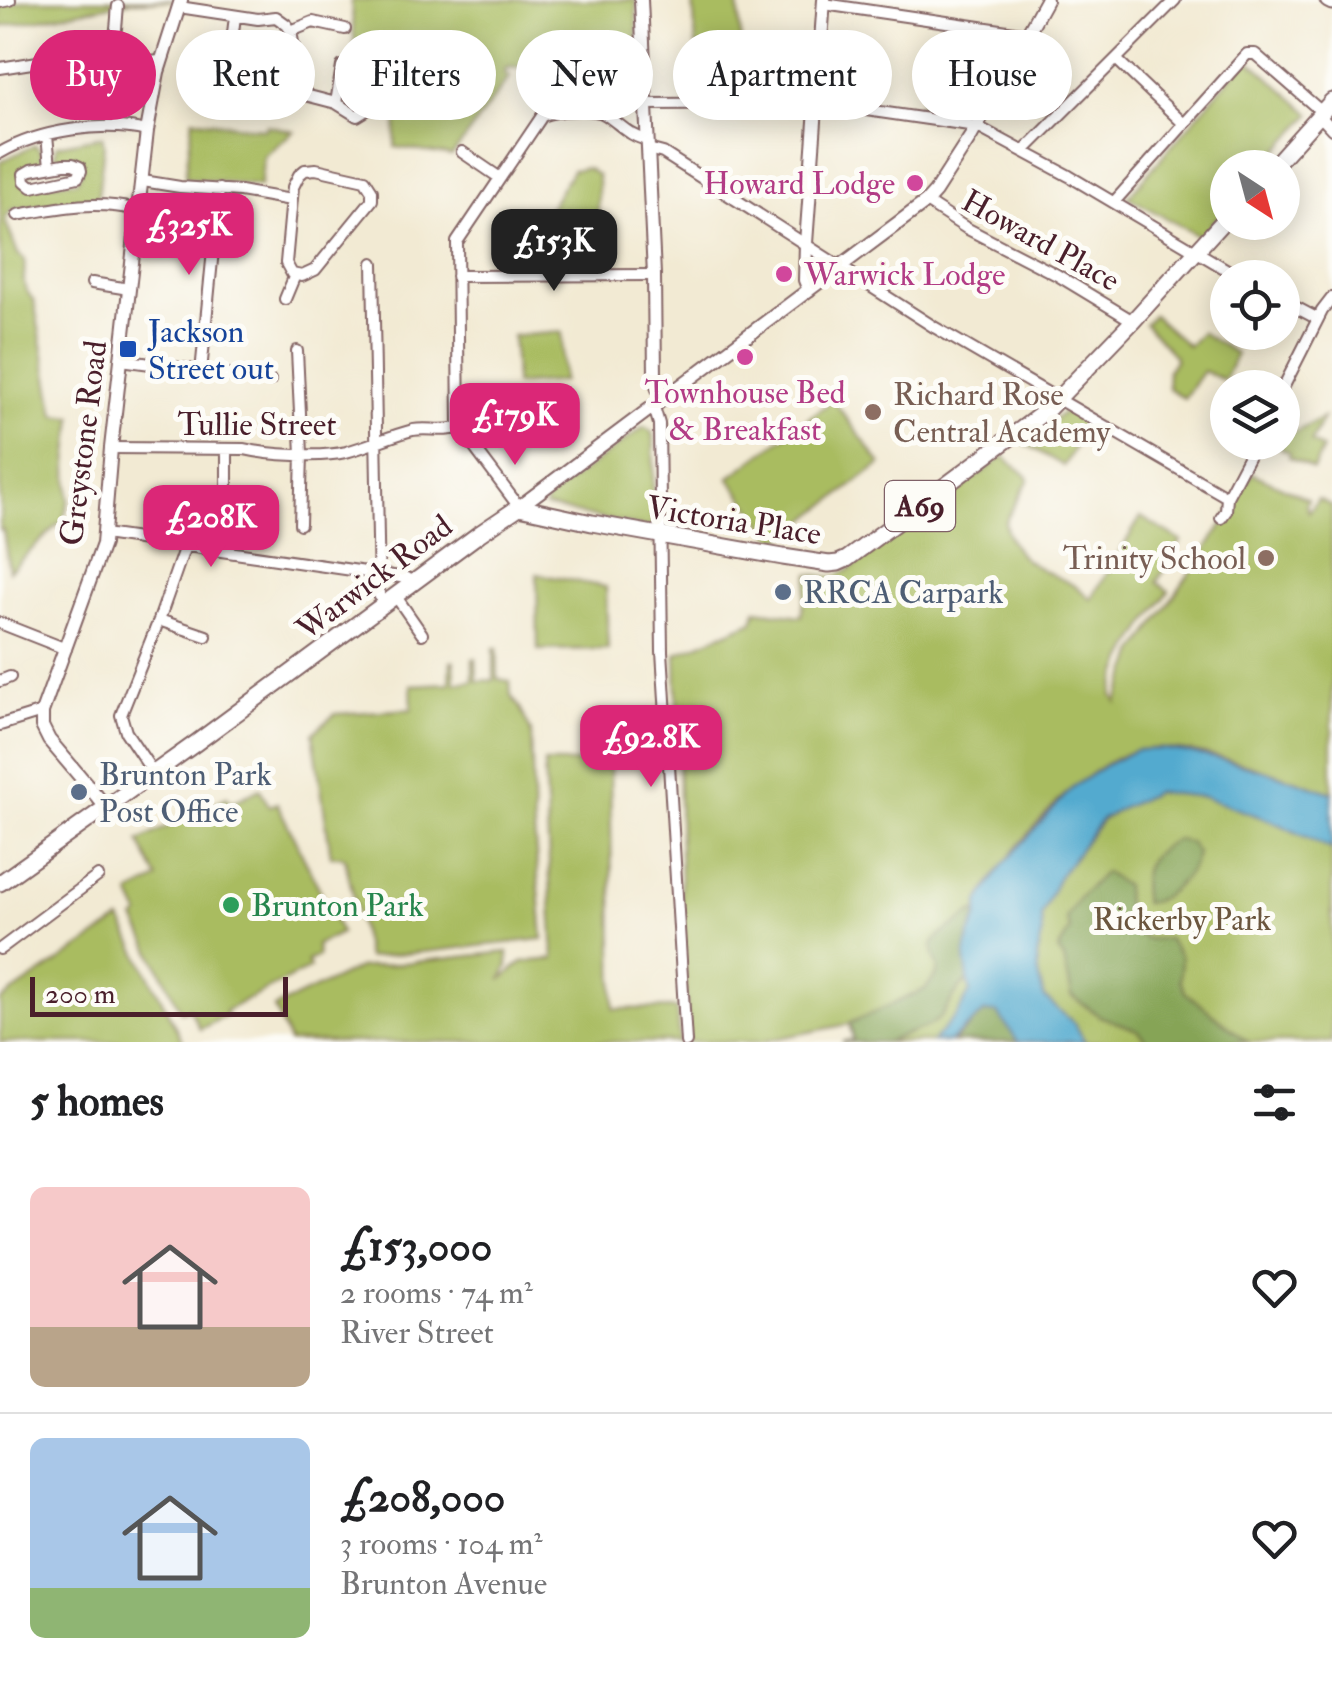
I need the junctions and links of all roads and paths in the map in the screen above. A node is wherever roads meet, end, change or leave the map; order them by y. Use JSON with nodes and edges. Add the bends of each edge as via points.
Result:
{"nodes":[{"id":1,"x":10,"y":0,"type":"edge"},
{"id":2,"x":640,"y":0,"type":"edge"},
{"id":3,"x":1046,"y":0,"type":"edge"},
{"id":4,"x":1174,"y":0,"type":"edge"},
{"id":5,"x":0,"y":2,"type":"edge"},
{"id":6,"x":824,"y":2,"type":"edge"},
{"id":7,"x":180,"y":3,"type":"edge"},
{"id":8,"x":118,"y":6,"type":"dead end"},
{"id":9,"x":235,"y":16,"type":"junction"},
{"id":10,"x":345,"y":29,"type":"dead end"},
{"id":11,"x":115,"y":30,"type":"edge"},
{"id":12,"x":234,"y":30,"type":"edge"},
{"id":13,"x":290,"y":30,"type":"edge"},
{"id":14,"x":293,"y":30,"type":"edge"},
{"id":15,"x":641,"y":30,"type":"edge"},
{"id":16,"x":822,"y":30,"type":"edge"},
{"id":17,"x":1002,"y":30,"type":"edge"},
{"id":18,"x":1030,"y":30,"type":"edge"},
{"id":19,"x":156,"y":60,"type":"edge"},
{"id":20,"x":161,"y":60,"type":"junction"},
{"id":21,"x":1116,"y":60,"type":"junction"},
{"id":22,"x":30,"y":63,"type":"edge"},
{"id":23,"x":0,"y":68,"type":"edge"},
{"id":24,"x":1325,"y":110,"type":"edge"},
{"id":25,"x":892,"y":113,"type":"edge"},
{"id":26,"x":646,"y":120,"type":"edge"},
{"id":27,"x":816,"y":120,"type":"edge"},
{"id":28,"x":979,"y":120,"type":"edge"},
{"id":29,"x":1184,"y":124,"type":"junction"},
{"id":30,"x":976,"y":126,"type":"junction"},
{"id":31,"x":1332,"y":128,"type":"edge"},
{"id":32,"x":147,"y":131,"type":"junction"},
{"id":33,"x":47,"y":135,"type":"junction"},
{"id":34,"x":648,"y":144,"type":"junction"},
{"id":35,"x":1288,"y":150,"type":"edge"},
{"id":36,"x":462,"y":152,"type":"dead end"},
{"id":37,"x":1024,"y":152,"type":"junction"},
{"id":38,"x":0,"y":153,"type":"edge"},
{"id":39,"x":50,"y":166,"type":"junction"},
{"id":40,"x":500,"y":178,"type":"junction"},
{"id":41,"x":143,"y":181,"type":"junction"},
{"id":42,"x":218,"y":190,"type":"junction"},
{"id":43,"x":291,"y":200,"type":"junction"},
{"id":44,"x":926,"y":202,"type":"junction"},
{"id":45,"x":1114,"y":202,"type":"junction"},
{"id":46,"x":138,"y":210,"type":"junction"},
{"id":47,"x":18,"y":214,"type":"dead end"},
{"id":48,"x":1210,"y":236,"type":"edge"},
{"id":49,"x":806,"y":243,"type":"junction"},
{"id":50,"x":1195,"y":252,"type":"junction"},
{"id":51,"x":1210,"y":261,"type":"edge"},
{"id":52,"x":373,"y":263,"type":"dead end"},
{"id":53,"x":841,"y":266,"type":"junction"},
{"id":54,"x":296,"y":275,"type":"junction"},
{"id":55,"x":654,"y":275,"type":"junction"},
{"id":56,"x":457,"y":276,"type":"junction"},
{"id":57,"x":92,"y":283,"type":"dead end"},
{"id":58,"x":130,"y":289,"type":"junction"},
{"id":59,"x":810,"y":290,"type":"junction"},
{"id":60,"x":1332,"y":298,"type":"edge"},
{"id":61,"x":285,"y":299,"type":"dead end"},
{"id":62,"x":1300,"y":310,"type":"edge"},
{"id":63,"x":1318,"y":320,"type":"junction"},
{"id":64,"x":1133,"y":321,"type":"junction"},
{"id":65,"x":297,"y":351,"type":"dead end"},
{"id":66,"x":121,"y":360,"type":"junction"},
{"id":67,"x":1292,"y":370,"type":"edge"},
{"id":68,"x":200,"y":372,"type":"junction"},
{"id":69,"x":270,"y":380,"type":"dead end"},
{"id":70,"x":1059,"y":399,"type":"junction"},
{"id":71,"x":660,"y":402,"type":"junction"},
{"id":72,"x":459,"y":427,"type":"junction"},
{"id":73,"x":376,"y":440,"type":"junction"},
{"id":74,"x":110,"y":448,"type":"junction"},
{"id":75,"x":227,"y":450,"type":"junction"},
{"id":76,"x":302,"y":454,"type":"junction"},
{"id":77,"x":1247,"y":460,"type":"edge"},
{"id":78,"x":1228,"y":497,"type":"junction"},
{"id":79,"x":519,"y":507,"type":"junction"},
{"id":80,"x":226,"y":514,"type":"dead end"},
{"id":81,"x":1227,"y":516,"type":"dead end"},
{"id":82,"x":300,"y":524,"type":"dead end"},
{"id":83,"x":104,"y":534,"type":"junction"},
{"id":84,"x":661,"y":536,"type":"junction"},
{"id":85,"x":185,"y":546,"type":"junction"},
{"id":86,"x":378,"y":574,"type":"junction"},
{"id":87,"x":412,"y":582,"type":"junction"},
{"id":88,"x":390,"y":599,"type":"junction"},
{"id":89,"x":159,"y":620,"type":"junction"},
{"id":90,"x":0,"y":623,"type":"edge"},
{"id":91,"x":422,"y":634,"type":"dead end"},
{"id":92,"x":206,"y":636,"type":"dead end"},
{"id":93,"x":66,"y":650,"type":"junction"},
{"id":94,"x":42,"y":712,"type":"junction"},
{"id":95,"x":0,"y":725,"type":"edge"},
{"id":96,"x":154,"y":774,"type":"junction"},
{"id":97,"x":106,"y":807,"type":"junction"},
{"id":98,"x":98,"y":876,"type":"dead end"},
{"id":99,"x":0,"y":884,"type":"edge"},
{"id":100,"x":0,"y":949,"type":"edge"},
{"id":101,"x":686,"y":1042,"type":"edge"}],
"edges":[{"from":1,"to":5,"type":"street"},
{"from":2,"to":15,"type":"street"},
{"from":3,"to":18,"type":"street","name":"Warwick Road"},
{"from":4,"to":21,"type":"street"},
{"from":6,"to":16,"type":"street"},
{"from":6,"to":17,"type":"street"},
{"from":7,"to":9,"type":"street"},
{"from":7,"to":20,"type":"street","name":"Greystone Road"},
{"from":8,"to":11,"type":"street"},
{"from":9,"to":12,"type":"street"},
{"from":9,"to":13,"type":"street","via":[[276,17]]},
{"from":10,"to":14,"type":"street","via":[[313,22]]},
{"from":19,"to":20,"type":"street"},
{"from":20,"to":32,"type":"street","name":"Greystone Road"},
{"from":21,"to":29,"type":"street"},
{"from":21,"to":37,"type":"street"},
{"from":22,"to":23,"type":"street"},
{"from":24,"to":29,"type":"street","via":[[1248,54]]},
{"from":24,"to":31,"type":"street"},
{"from":24,"to":35,"type":"main road"},
{"from":25,"to":30,"type":"street"},
{"from":26,"to":34,"type":"street"},
{"from":27,"to":49,"type":"street"},
{"from":28,"to":30,"type":"street","name":"Warwick Road"},
{"from":29,"to":45,"type":"street"},
{"from":30,"to":37,"type":"street"},
{"from":30,"to":44,"type":"street","name":"Warwick Road"},
{"from":32,"to":33,"type":"street"},
{"from":32,"to":41,"type":"street","name":"Greystone Road"},
{"from":33,"to":38,"type":"street"},
{"from":33,"to":39,"type":"street"},
{"from":34,"to":40,"type":"street","via":[[598,110],[550,112]]},
{"from":34,"to":49,"type":"street"},
{"from":34,"to":55,"type":"street"},
{"from":36,"to":40,"type":"street"},
{"from":37,"to":45,"type":"street"},
{"from":39,"to":39,"type":"street","via":[[26,172],[27,184],[74,180],[81,171],[73,164]]},
{"from":40,"to":56,"type":"street","via":[[457,242]]},
{"from":41,"to":42,"type":"street"},
{"from":41,"to":46,"type":"street","name":"Greystone Road"},
{"from":42,"to":43,"type":"street"},
{"from":42,"to":68,"type":"street"},
{"from":43,"to":54,"type":"street","via":[[286,263]]},
{"from":43,"to":54,"type":"street","via":[[299,175],[316,169],[365,180],[372,195],[316,270]]},
{"from":44,"to":53,"type":"street","name":"Warwick Road"},
{"from":44,"to":64,"type":"street","name":"Howard Place"},
{"from":45,"to":50,"type":"street"},
{"from":46,"to":47,"type":"street","via":[[82,204]]},
{"from":46,"to":58,"type":"street","name":"Greystone Road"},
{"from":48,"to":50,"type":"main road","name":"Victoria Place","number":"A69"},
{"from":49,"to":53,"type":"street"},
{"from":49,"to":59,"type":"street","via":[[804,280]]},
{"from":50,"to":51,"type":"street"},
{"from":50,"to":64,"type":"main road","name":"Victoria Place","number":"A69"},
{"from":52,"to":73,"type":"street"},
{"from":53,"to":59,"type":"street","name":"Warwick Road"},
{"from":53,"to":70,"type":"street"},
{"from":54,"to":61,"type":"street"},
{"from":55,"to":56,"type":"street"},
{"from":55,"to":71,"type":"street"},
{"from":56,"to":72,"type":"street"},
{"from":57,"to":58,"type":"street"},
{"from":58,"to":66,"type":"street","name":"Greystone Road"},
{"from":59,"to":71,"type":"street","name":"Warwick Road"},
{"from":60,"to":63,"type":"street"},
{"from":62,"to":63,"type":"street"},
{"from":63,"to":67,"type":"street"},
{"from":64,"to":70,"type":"main road","name":"Victoria Place","number":"A69"},
{"from":65,"to":76,"type":"street"},
{"from":66,"to":68,"type":"street"},
{"from":66,"to":74,"type":"street","name":"Greystone Road"},
{"from":68,"to":69,"type":"street"},
{"from":70,"to":78,"type":"street"},
{"from":70,"to":84,"type":"main road","name":"Victoria Place","number":"A69","via":[[838,564]]},
{"from":71,"to":79,"type":"street","name":"Warwick Road"},
{"from":71,"to":84,"type":"street"},
{"from":72,"to":73,"type":"street","name":"Tullie Street"},
{"from":72,"to":79,"type":"street"},
{"from":73,"to":76,"type":"street","name":"Tullie Street","via":[[346,452]]},
{"from":73,"to":86,"type":"street"},
{"from":74,"to":75,"type":"street","name":"Tullie Street"},
{"from":74,"to":83,"type":"street","name":"Greystone Road"},
{"from":75,"to":76,"type":"street","name":"Tullie Street"},
{"from":75,"to":80,"type":"street"},
{"from":76,"to":82,"type":"street"},
{"from":77,"to":78,"type":"street"},
{"from":78,"to":81,"type":"street"},
{"from":79,"to":84,"type":"main road","name":"Victoria Place","number":"A69"},
{"from":79,"to":87,"type":"main road","name":"Warwick Road"},
{"from":83,"to":85,"type":"street"},
{"from":83,"to":93,"type":"street","name":"Greystone Road"},
{"from":84,"to":101,"type":"street"},
{"from":85,"to":86,"type":"street"},
{"from":85,"to":89,"type":"street"},
{"from":86,"to":87,"type":"street"},
{"from":86,"to":88,"type":"street","via":[[379,595]]},
{"from":87,"to":88,"type":"main road","name":"Warwick Road"},
{"from":88,"to":91,"type":"street"},
{"from":88,"to":96,"type":"main road","name":"Warwick Road"},
{"from":89,"to":92,"type":"street"},
{"from":89,"to":96,"type":"street","via":[[121,716]]},
{"from":90,"to":93,"type":"street"},
{"from":93,"to":94,"type":"street","name":"Greystone Road"},
{"from":94,"to":95,"type":"street"},
{"from":94,"to":97,"type":"street","via":[[49,740]]},
{"from":96,"to":97,"type":"main road","name":"Warwick Road"},
{"from":97,"to":99,"type":"main road","name":"Warwick Road"},
{"from":98,"to":100,"type":"street"}]}
